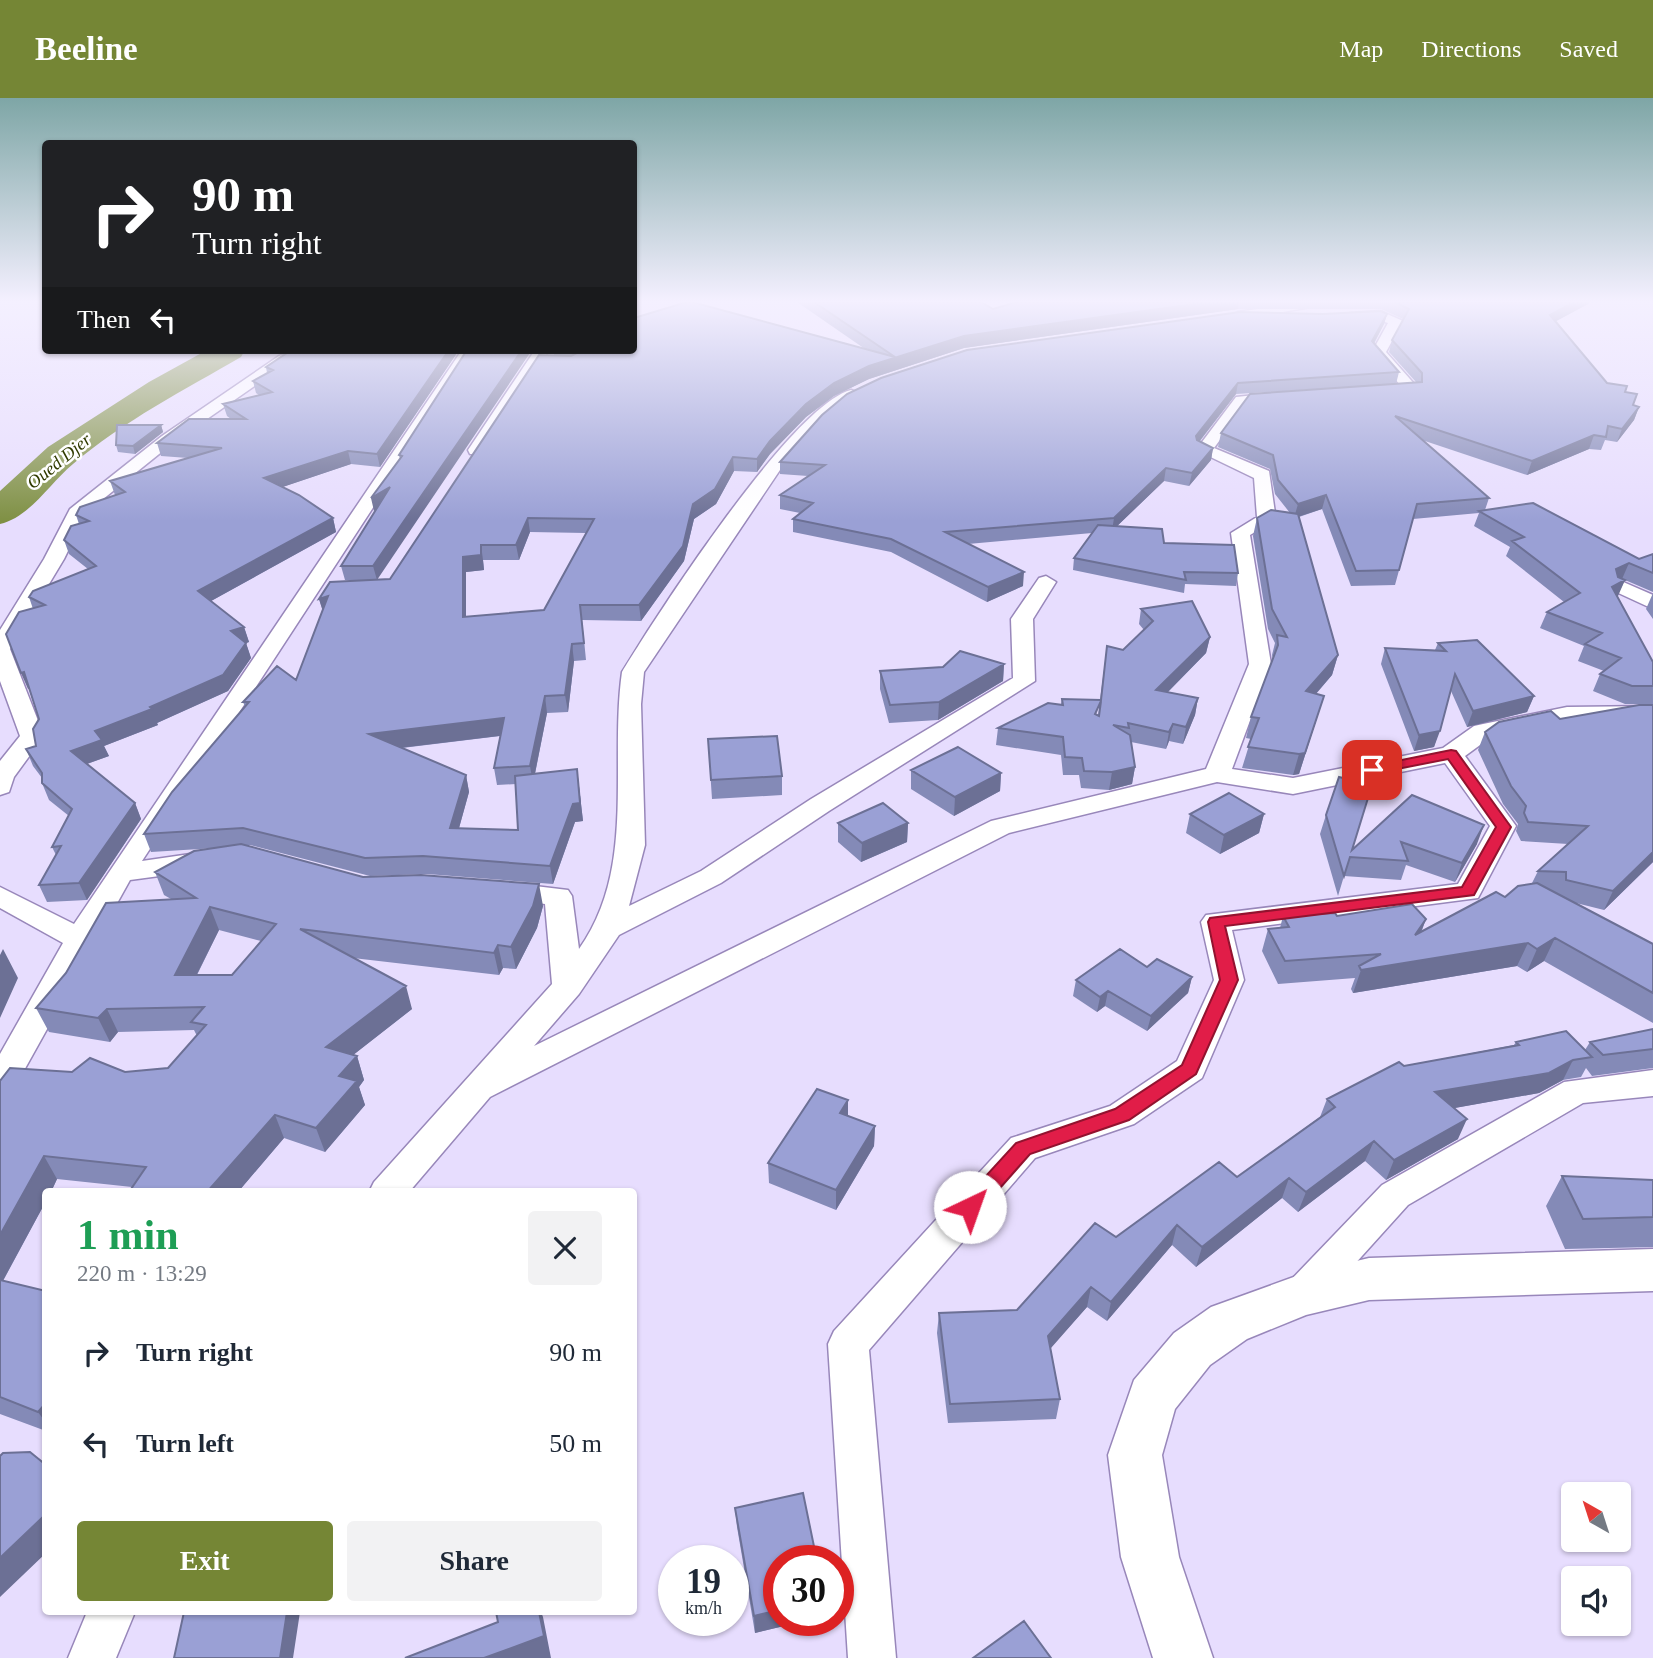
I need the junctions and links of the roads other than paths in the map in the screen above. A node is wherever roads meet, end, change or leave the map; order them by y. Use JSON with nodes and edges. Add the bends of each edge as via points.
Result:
{"nodes":[{"id":1,"x":261,"y":375,"type":"edge"},
{"id":2,"x":453,"y":375,"type":"edge"},
{"id":3,"x":529,"y":375,"type":"edge"},
{"id":4,"x":1399,"y":375,"type":"edge"},
{"id":5,"x":875,"y":384,"type":"edge"},
{"id":6,"x":1359,"y":393,"type":"edge"},
{"id":7,"x":1307,"y":396,"type":"edge"},
{"id":8,"x":467,"y":464,"type":"edge"},
{"id":9,"x":1046,"y":582,"type":"dead end"},
{"id":10,"x":1621,"y":587,"type":"edge"},
{"id":11,"x":310,"y":589,"type":"junction"},
{"id":12,"x":335,"y":589,"type":"edge"},
{"id":13,"x":1653,"y":603,"type":"edge"},
{"id":14,"x":0,"y":650,"type":"edge"},
{"id":15,"x":1653,"y":713,"type":"edge"},
{"id":16,"x":1451,"y":754,"type":"junction"},
{"id":17,"x":1217,"y":774,"type":"junction"},
{"id":18,"x":0,"y":787,"type":"edge"},
{"id":19,"x":236,"y":857,"type":"edge"},
{"id":20,"x":121,"y":872,"type":"junction"},
{"id":21,"x":480,"y":890,"type":"edge"},
{"id":22,"x":0,"y":896,"type":"edge"},
{"id":23,"x":609,"y":928,"type":"junction"},
{"id":24,"x":79,"y":940,"type":"junction"},
{"id":25,"x":568,"y":986,"type":"junction"},
{"id":26,"x":0,"y":1083,"type":"edge"},
{"id":27,"x":1653,"y":1083,"type":"edge"},
{"id":28,"x":479,"y":1088,"type":"junction"},
{"id":29,"x":391,"y":1188,"type":"edge"},
{"id":30,"x":1653,"y":1270,"type":"edge"},
{"id":31,"x":1302,"y":1295,"type":"junction"},
{"id":32,"x":110,"y":1615,"type":"edge"},
{"id":33,"x":92,"y":1658,"type":"edge"},
{"id":34,"x":872,"y":1658,"type":"edge"},
{"id":35,"x":1182,"y":1658,"type":"edge"}],
"edges":[{"from":1,"to":14,"type":"street","via":[[168,439],[79,509]]},
{"from":2,"to":11,"type":"street"},
{"from":3,"to":8,"type":"street"},
{"from":4,"to":6,"type":"street","via":[[1412,390]]},
{"from":5,"to":23,"type":"street","via":[[840,401],[778,460],[633,673],[629,704],[631,845]]},
{"from":7,"to":17,"type":"street","via":[[1241,400],[1205,450],[1263,475],[1267,520],[1240,533],[1260,664]]},
{"from":9,"to":23,"type":"street","via":[[1022,619],[1024,681],[711,877]]},
{"from":10,"to":13,"type":"street"},
{"from":11,"to":12,"type":"street"},
{"from":11,"to":20,"type":"street"},
{"from":14,"to":18,"type":"street","via":[[32,736],[1,776]]},
{"from":15,"to":16,"type":"street","via":[[1555,716],[1483,731]]},
{"from":16,"to":17,"type":"street","via":[[1293,786]]},
{"from":16,"to":34,"type":"street","via":[[1503,827],[1468,892],[1216,922],[1229,980],[1190,1069],[1122,1115],[1023,1148],[848,1344]]},
{"from":17,"to":28,"type":"street","via":[[1000,827]]},
{"from":19,"to":20,"type":"street"},
{"from":20,"to":24,"type":"street"},
{"from":21,"to":25,"type":"street","via":[[558,896]]},
{"from":22,"to":24,"type":"street"},
{"from":23,"to":25,"type":"street"},
{"from":24,"to":26,"type":"street"},
{"from":25,"to":28,"type":"street"},
{"from":27,"to":31,"type":"street","via":[[1576,1091],[1395,1195]]},
{"from":28,"to":29,"type":"street"},
{"from":30,"to":31,"type":"street","via":[[1369,1279]]},
{"from":31,"to":35,"type":"street","via":[[1229,1323],[1192,1349],[1152,1397],[1135,1455],[1150,1556]]},
{"from":32,"to":33,"type":"street"}]}
